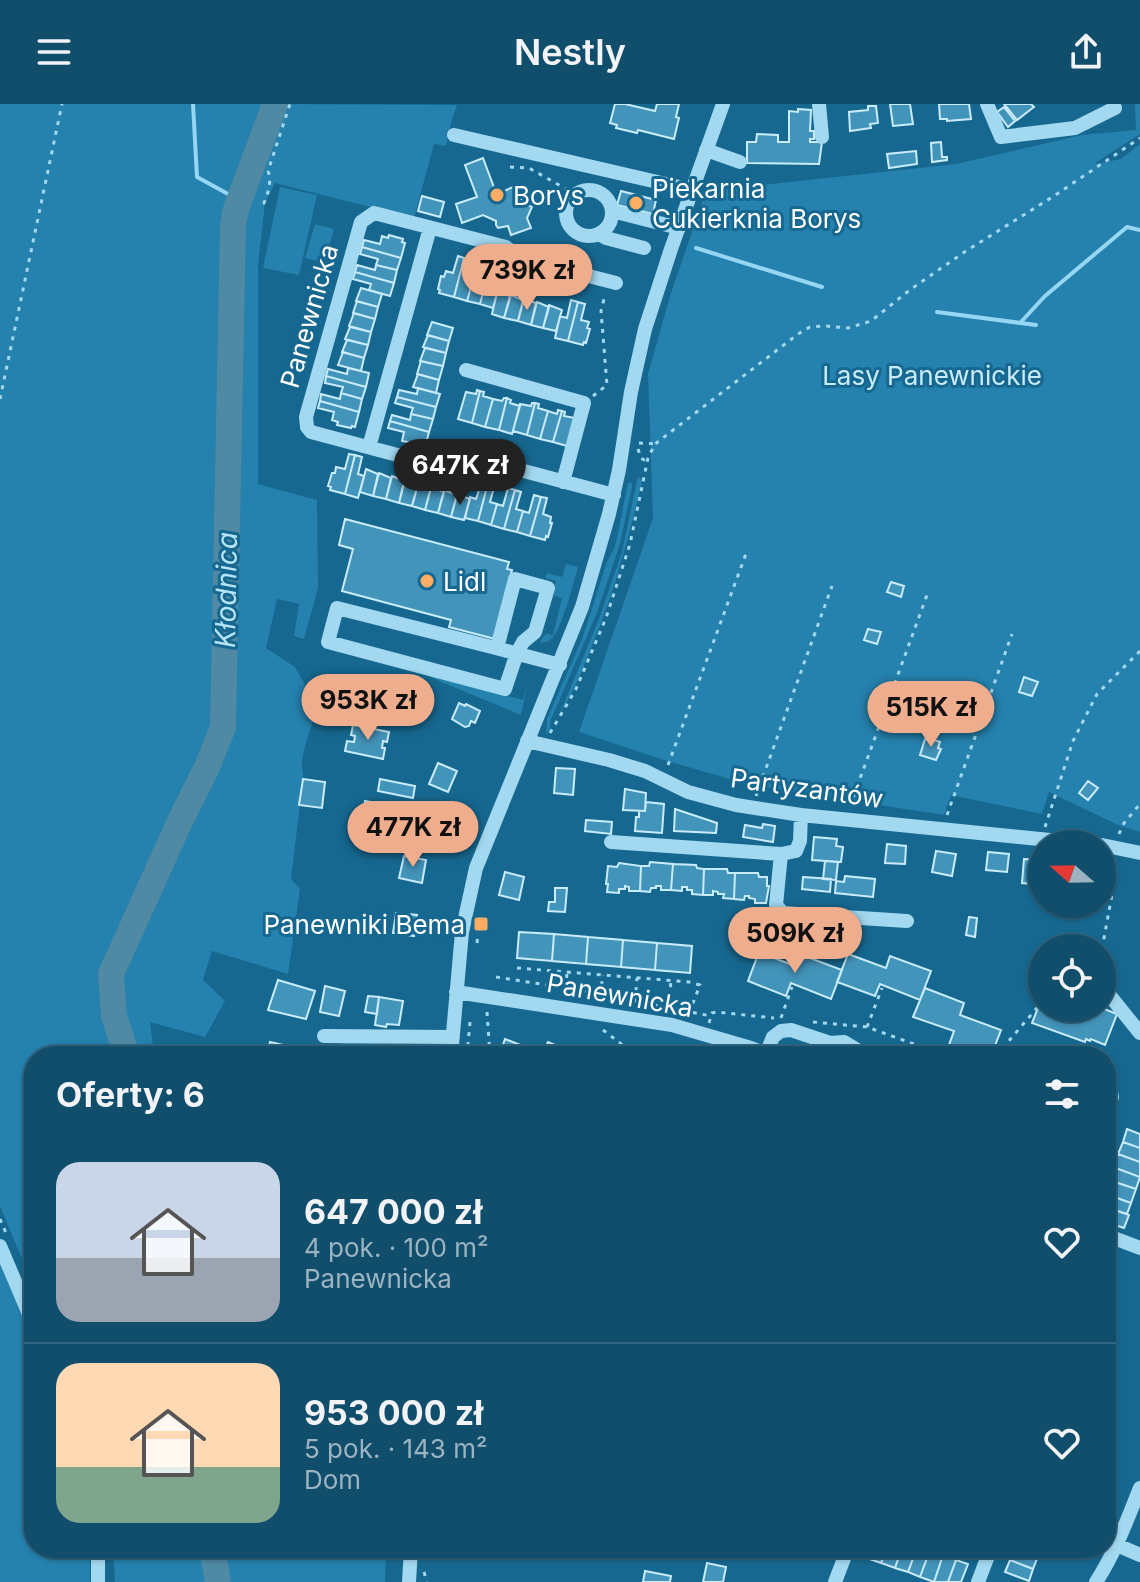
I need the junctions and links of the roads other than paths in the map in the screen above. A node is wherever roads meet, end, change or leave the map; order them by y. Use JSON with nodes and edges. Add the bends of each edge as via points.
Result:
{"nodes":[{"id":1,"x":723,"y":104,"type":"edge"},
{"id":2,"x":819,"y":104,"type":"edge"},
{"id":3,"x":987,"y":104,"type":"edge"},
{"id":4,"x":1115,"y":108,"type":"dead end"},
{"id":5,"x":454,"y":135,"type":"dead end"},
{"id":6,"x":822,"y":137,"type":"dead end"},
{"id":7,"x":706,"y":150,"type":"junction"},
{"id":8,"x":740,"y":162,"type":"dead end"},
{"id":9,"x":588,"y":167,"type":"junction"},
{"id":10,"x":692,"y":190,"type":"junction"},
{"id":11,"x":580,"y":192,"type":"junction"},
{"id":12,"x":612,"y":211,"type":"junction"},
{"id":13,"x":430,"y":228,"type":"junction"},
{"id":14,"x":679,"y":228,"type":"junction"},
{"id":15,"x":599,"y":234,"type":"junction"},
{"id":16,"x":644,"y":248,"type":"dead end"},
{"id":17,"x":613,"y":282,"type":"road end"},
{"id":18,"x":466,"y":370,"type":"dead end"},
{"id":19,"x":369,"y":447,"type":"junction"},
{"id":20,"x":563,"y":482,"type":"junction"},
{"id":21,"x":614,"y":495,"type":"junction"},
{"id":22,"x":497,"y":648,"type":"junction"},
{"id":23,"x":517,"y":653,"type":"junction"},
{"id":24,"x":560,"y":665,"type":"junction"},
{"id":25,"x":527,"y":741,"type":"junction"},
{"id":26,"x":801,"y":815,"type":"junction"},
{"id":27,"x":1028,"y":838,"type":"edge"},
{"id":28,"x":611,"y":842,"type":"dead end"},
{"id":29,"x":1116,"y":848,"type":"edge"},
{"id":30,"x":1140,"y":853,"type":"edge"},
{"id":31,"x":781,"y":854,"type":"junction"},
{"id":32,"x":907,"y":921,"type":"dead end"},
{"id":33,"x":464,"y":992,"type":"junction"},
{"id":34,"x":1116,"y":1003,"type":"edge"},
{"id":35,"x":1140,"y":1033,"type":"edge"},
{"id":36,"x":324,"y":1036,"type":"dead end"},
{"id":37,"x":453,"y":1037,"type":"junction"},
{"id":38,"x":452,"y":1046,"type":"edge"},
{"id":39,"x":740,"y":1046,"type":"edge"},
{"id":40,"x":771,"y":1046,"type":"edge"},
{"id":41,"x":851,"y":1046,"type":"edge"},
{"id":42,"x":1116,"y":1239,"type":"edge"},
{"id":43,"x":0,"y":1246,"type":"edge"},
{"id":44,"x":1140,"y":1248,"type":"edge"},
{"id":45,"x":24,"y":1302,"type":"edge"},
{"id":46,"x":1140,"y":1488,"type":"edge"},
{"id":47,"x":1117,"y":1545,"type":"joint"},
{"id":48,"x":1140,"y":1555,"type":"edge"},
{"id":49,"x":98,"y":1558,"type":"edge"},
{"id":50,"x":410,"y":1558,"type":"edge"},
{"id":51,"x":844,"y":1558,"type":"edge"},
{"id":52,"x":987,"y":1558,"type":"edge"},
{"id":53,"x":1111,"y":1558,"type":"edge"},
{"id":54,"x":98,"y":1582,"type":"edge"},
{"id":55,"x":409,"y":1582,"type":"edge"},
{"id":56,"x":835,"y":1582,"type":"edge"},
{"id":57,"x":978,"y":1582,"type":"edge"},
{"id":58,"x":1096,"y":1582,"type":"edge"}],
"edges":[{"from":1,"to":7,"type":"street"},
{"from":2,"to":6,"type":"street"},
{"from":3,"to":4,"type":"street","via":[[1001,137],[1075,128]]},
{"from":5,"to":9,"type":"street"},
{"from":7,"to":8,"type":"street"},
{"from":7,"to":10,"type":"street"},
{"from":9,"to":10,"type":"street"},
{"from":9,"to":11,"type":"street"},
{"from":10,"to":14,"type":"street"},
{"from":11,"to":12,"type":"street","via":[[600,192]]},
{"from":11,"to":15,"type":"street","via":[[568,205],[568,222],[581,234]]},
{"from":12,"to":14,"type":"street"},
{"from":12,"to":15,"type":"street"},
{"from":13,"to":17,"type":"street","name":"Panewnicka"},
{"from":13,"to":19,"type":"street"},
{"from":13,"to":19,"type":"street","name":"Panewnicka","via":[[374,213],[361,222],[306,417],[311,432]]},
{"from":14,"to":21,"type":"street","via":[[636,364]]},
{"from":15,"to":16,"type":"street"},
{"from":18,"to":20,"type":"street","via":[[584,403]]},
{"from":19,"to":20,"type":"street","name":"Panewnicka","via":[[435,465],[479,459]]},
{"from":20,"to":21,"type":"street","name":"Panewnicka"},
{"from":21,"to":24,"type":"street"},
{"from":22,"to":23,"type":"street"},
{"from":22,"to":23,"type":"street","via":[[515,579],[548,588],[535,632]]},
{"from":22,"to":23,"type":"street","via":[[337,608],[328,642],[505,689]]},
{"from":23,"to":24,"type":"street"},
{"from":24,"to":25,"type":"street"},
{"from":25,"to":26,"type":"street","name":"Partyzantów","via":[[645,771],[688,792]]},
{"from":25,"to":33,"type":"street","via":[[476,868],[462,932]]},
{"from":26,"to":27,"type":"street","name":"Partyzantów"},
{"from":26,"to":31,"type":"street","via":[[796,851]]},
{"from":28,"to":31,"type":"street"},
{"from":29,"to":30,"type":"street"},
{"from":31,"to":32,"type":"street","via":[[776,905],[783,913]]},
{"from":33,"to":37,"type":"street"},
{"from":33,"to":39,"type":"street","name":"Panewnicka","via":[[672,1025]]},
{"from":34,"to":35,"type":"street"},
{"from":36,"to":37,"type":"street"},
{"from":37,"to":38,"type":"street"},
{"from":40,"to":41,"type":"street","via":[[773,1037],[791,1030]]},
{"from":42,"to":44,"type":"street"},
{"from":43,"to":45,"type":"street"},
{"from":46,"to":47,"type":"street"},
{"from":47,"to":48,"type":"street"},
{"from":49,"to":54,"type":"street"},
{"from":50,"to":55,"type":"street"},
{"from":51,"to":56,"type":"street"},
{"from":52,"to":57,"type":"street"},
{"from":53,"to":58,"type":"street"}]}
